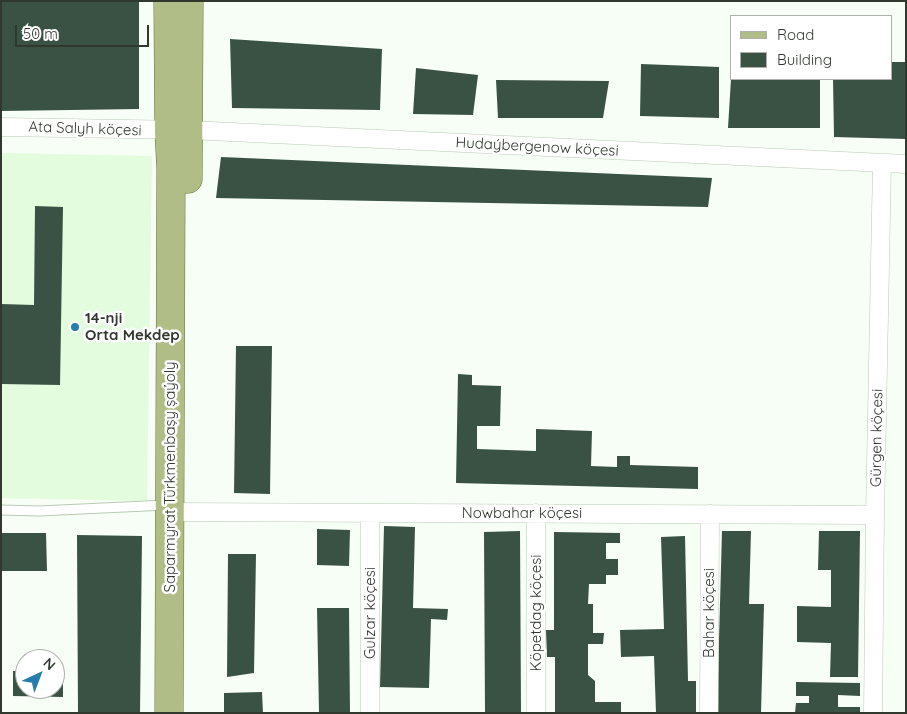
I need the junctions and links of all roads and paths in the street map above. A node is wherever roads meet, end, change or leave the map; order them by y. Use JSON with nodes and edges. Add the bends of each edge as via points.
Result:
{"nodes":[{"id":1,"x":168,"y":1,"type":"edge"},
{"id":2,"x":189,"y":1,"type":"edge"},
{"id":3,"x":1,"y":127,"type":"edge"},
{"id":4,"x":179,"y":131,"type":"junction"},
{"id":5,"x":882,"y":164,"type":"junction"},
{"id":6,"x":906,"y":164,"type":"edge"},
{"id":7,"x":1,"y":510,"type":"edge"},
{"id":8,"x":175,"y":510,"type":"junction"},
{"id":9,"x":370,"y":513,"type":"junction"},
{"id":10,"x":536,"y":513,"type":"junction"},
{"id":11,"x":710,"y":514,"type":"junction"},
{"id":12,"x":875,"y":515,"type":"junction"},
{"id":13,"x":169,"y":713,"type":"edge"},
{"id":14,"x":187,"y":713,"type":"edge"},
{"id":15,"x":370,"y":713,"type":"edge"},
{"id":16,"x":536,"y":713,"type":"edge"},
{"id":17,"x":709,"y":713,"type":"edge"},
{"id":18,"x":874,"y":713,"type":"edge"}],
"edges":[{"from":1,"to":4,"type":"main road","name":"Saparmyrat Türkmenbaşy şaýoly"},
{"from":2,"to":4,"type":"main road","name":"Saparmyrat Türkmenbaşy şaýoly"},
{"from":3,"to":4,"type":"street","name":"Ata Salyh köçesi"},
{"from":4,"to":5,"type":"street","name":"Hudaýbergenow köçesi"},
{"from":4,"to":8,"type":"main road","name":"Saparmyrat Türkmenbaşy şaýoly"},
{"from":5,"to":6,"type":"street","name":"Hudaýbergenow köçesi"},
{"from":5,"to":12,"type":"street","name":"Gürgen köçesi"},
{"from":7,"to":8,"type":"lane"},
{"from":8,"to":9,"type":"street","name":"Nowbahar köçesi"},
{"from":8,"to":13,"type":"main road","name":"Saparmyrat Türkmenbaşy şaýoly"},
{"from":8,"to":14,"type":"main road","name":"Saparmyrat Türkmenbaşy şaýoly"},
{"from":9,"to":10,"type":"street","name":"Nowbahar köçesi"},
{"from":9,"to":15,"type":"street","name":"Gulzar köçesi"},
{"from":10,"to":11,"type":"street","name":"Nowbahar köçesi"},
{"from":10,"to":16,"type":"street","name":"Köpetdag köçesi"},
{"from":11,"to":12,"type":"street","name":"Nowbahar köçesi"},
{"from":11,"to":17,"type":"street","name":"Bahar köçesi"},
{"from":12,"to":18,"type":"street","name":"Gürgen köçesi"}]}
